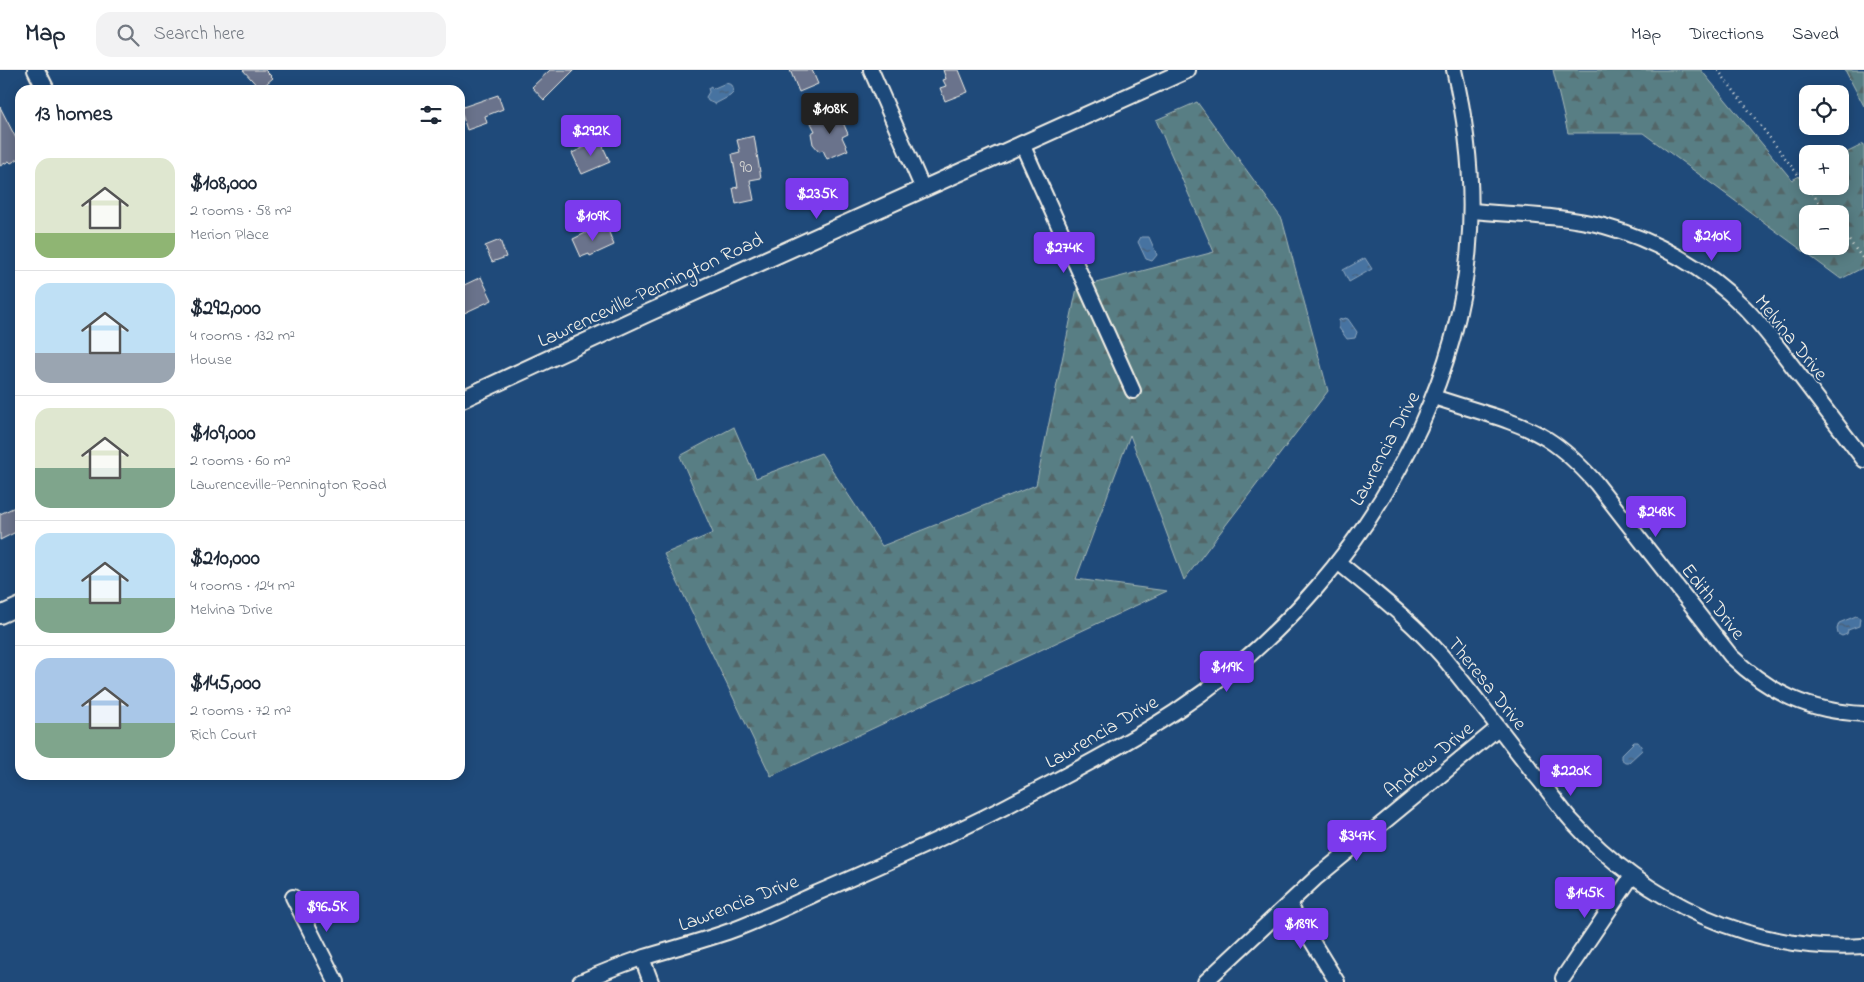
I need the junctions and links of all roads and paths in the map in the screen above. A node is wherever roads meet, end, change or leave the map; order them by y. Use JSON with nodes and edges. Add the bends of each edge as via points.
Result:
{"nodes":[{"id":1,"x":36,"y":70,"type":"edge"},
{"id":2,"x":871,"y":70,"type":"edge"},
{"id":3,"x":1187,"y":70,"type":"edge"},
{"id":4,"x":1454,"y":70,"type":"edge"},
{"id":5,"x":1718,"y":70,"type":"edge"},
{"id":6,"x":44,"y":85,"type":"edge"},
{"id":7,"x":1022,"y":144,"type":"junction"},
{"id":8,"x":922,"y":189,"type":"junction"},
{"id":9,"x":1821,"y":205,"type":"edge"},
{"id":10,"x":1472,"y":212,"type":"junction"},
{"id":11,"x":1849,"y":241,"type":"edge"},
{"id":12,"x":1864,"y":260,"type":"edge"},
{"id":13,"x":1133,"y":391,"type":"dead end"},
{"id":14,"x":1434,"y":397,"type":"junction"},
{"id":15,"x":465,"y":398,"type":"edge"},
{"id":16,"x":1864,"y":460,"type":"edge"},
{"id":17,"x":1338,"y":562,"type":"junction"},
{"id":18,"x":15,"y":608,"type":"edge"},
{"id":19,"x":0,"y":615,"type":"edge"},
{"id":20,"x":1864,"y":714,"type":"edge"},
{"id":21,"x":1498,"y":728,"type":"junction"},
{"id":22,"x":1632,"y":876,"type":"junction"},
{"id":23,"x":293,"y":897,"type":"dead end"},
{"id":24,"x":1289,"y":904,"type":"junction"},
{"id":25,"x":1864,"y":946,"type":"edge"},
{"id":26,"x":642,"y":958,"type":"junction"},
{"id":27,"x":1563,"y":978,"type":"dead end"},
{"id":28,"x":336,"y":982,"type":"edge"},
{"id":29,"x":580,"y":982,"type":"edge"},
{"id":30,"x":650,"y":982,"type":"edge"},
{"id":31,"x":1205,"y":982,"type":"edge"},
{"id":32,"x":1337,"y":982,"type":"edge"}],
"edges":[{"from":1,"to":6,"type":"street"},
{"from":2,"to":8,"type":"street"},
{"from":3,"to":7,"type":"street","name":"Lawrenceville-Pennington Road"},
{"from":4,"to":10,"type":"street","name":"Lawrencia Drive","via":[[1470,160]]},
{"from":5,"to":9,"type":"path"},
{"from":7,"to":8,"type":"street","name":"Lawrenceville-Pennington Road"},
{"from":7,"to":13,"type":"street"},
{"from":8,"to":15,"type":"street","name":"Lawrenceville-Pennington Road"},
{"from":10,"to":14,"type":"street","name":"Lawrencia Drive","via":[[1458,320]]},
{"from":10,"to":16,"type":"street","name":"Melvina Drive","via":[[1572,219],[1604,226],[1660,247],[1693,266],[1720,285],[1766,331]]},
{"from":11,"to":12,"type":"path"},
{"from":14,"to":17,"type":"street","name":"Lawrencia Drive","via":[[1385,495]]},
{"from":14,"to":20,"type":"street","name":"Edith Drive","via":[[1524,428],[1565,451],[1596,483],[1731,656],[1749,673],[1769,687],[1816,708]]},
{"from":17,"to":21,"type":"street","name":"Theresa Drive","via":[[1400,613],[1434,647]]},
{"from":17,"to":26,"type":"street","name":"Lawrencia Drive","via":[[1284,624],[1249,656],[1174,713],[1129,740],[1052,783],[893,861],[744,925]]},
{"from":18,"to":19,"type":"street"},
{"from":21,"to":22,"type":"street","name":"Theresa Drive","via":[[1570,819]]},
{"from":21,"to":24,"type":"street","name":"Andrew Drive","via":[[1317,877]]},
{"from":22,"to":25,"type":"street","name":"Theresa Drive","via":[[1692,912],[1752,934],[1815,946]]},
{"from":22,"to":27,"type":"street"},
{"from":23,"to":28,"type":"street"},
{"from":24,"to":31,"type":"street","name":"Andrew Drive"},
{"from":24,"to":32,"type":"street"},
{"from":26,"to":29,"type":"street","name":"Lawrencia Drive"},
{"from":26,"to":30,"type":"street"}]}
